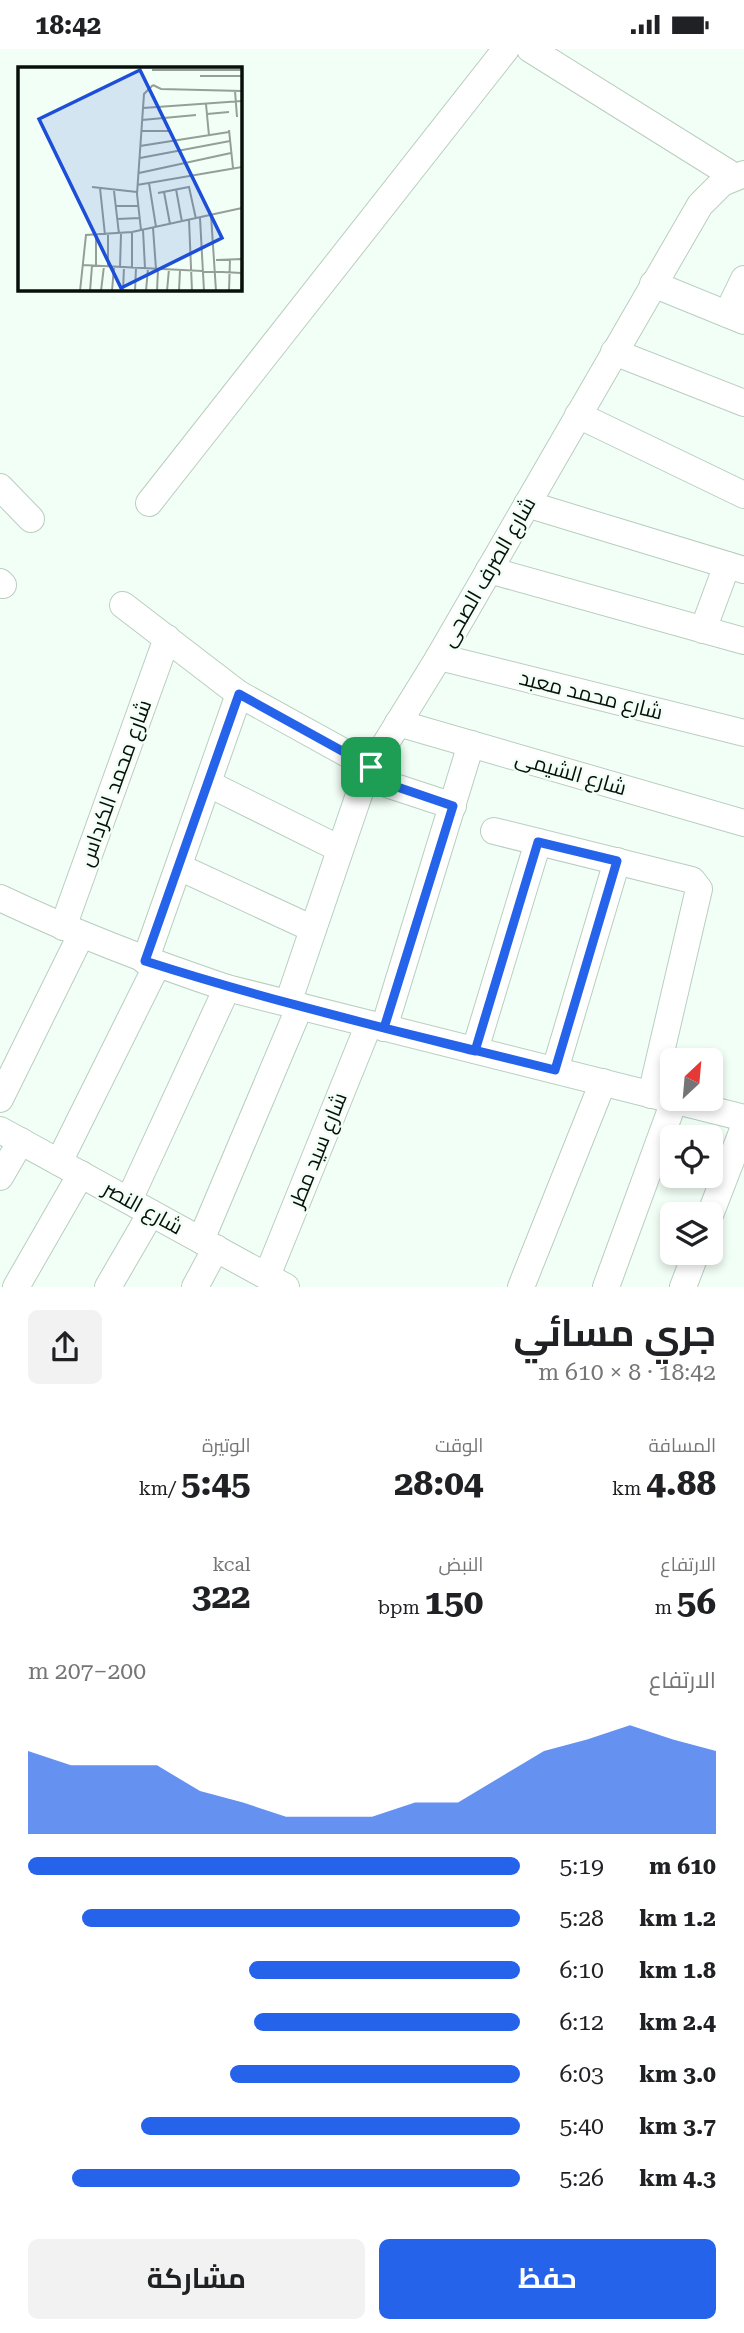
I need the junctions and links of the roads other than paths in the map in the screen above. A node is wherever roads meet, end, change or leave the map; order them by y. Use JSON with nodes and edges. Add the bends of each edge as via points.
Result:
{"nodes":[{"id":1,"x":506,"y":49,"type":"edge"},
{"id":2,"x":530,"y":49,"type":"edge"},
{"id":3,"x":739,"y":176,"type":"edge"},
{"id":4,"x":744,"y":279,"type":"edge"},
{"id":5,"x":653,"y":284,"type":"junction"},
{"id":6,"x":736,"y":318,"type":"edge"},
{"id":7,"x":614,"y":352,"type":"junction"},
{"id":8,"x":744,"y":403,"type":"edge"},
{"id":9,"x":578,"y":415,"type":"junction"},
{"id":10,"x":0,"y":487,"type":"edge"},
{"id":11,"x":744,"y":495,"type":"edge"},
{"id":12,"x":149,"y":503,"type":"dead end"},
{"id":13,"x":527,"y":504,"type":"junction"},
{"id":14,"x":31,"y":519,"type":"dead end"},
{"id":15,"x":735,"y":567,"type":"edge"},
{"id":16,"x":489,"y":570,"type":"junction"},
{"id":17,"x":122,"y":605,"type":"dead end"},
{"id":18,"x":703,"y":630,"type":"junction"},
{"id":19,"x":167,"y":638,"type":"junction"},
{"id":20,"x":744,"y":642,"type":"edge"},
{"id":21,"x":439,"y":657,"type":"junction"},
{"id":22,"x":239,"y":694,"type":"junction"},
{"id":23,"x":398,"y":723,"type":"junction"},
{"id":24,"x":744,"y":733,"type":"edge"},
{"id":25,"x":471,"y":744,"type":"junction"},
{"id":26,"x":368,"y":772,"type":"junction"},
{"id":27,"x":209,"y":784,"type":"junction"},
{"id":28,"x":453,"y":806,"type":"junction"},
{"id":29,"x":744,"y":823,"type":"edge"},
{"id":30,"x":494,"y":831,"type":"dead end"},
{"id":31,"x":538,"y":842,"type":"junction"},
{"id":32,"x":341,"y":849,"type":"junction"},
{"id":33,"x":617,"y":861,"type":"junction"},
{"id":34,"x":179,"y":867,"type":"junction"},
{"id":35,"x":3,"y":907,"type":"edge"},
{"id":36,"x":313,"y":929,"type":"junction"},
{"id":37,"x":72,"y":931,"type":"junction"},
{"id":38,"x":151,"y":963,"type":"junction"},
{"id":39,"x":227,"y":988,"type":"junction"},
{"id":40,"x":294,"y":1005,"type":"junction"},
{"id":41,"x":377,"y":1026,"type":"junction"},
{"id":42,"x":671,"y":1048,"type":"edge"},
{"id":43,"x":475,"y":1051,"type":"junction"},
{"id":44,"x":555,"y":1070,"type":"junction"},
{"id":45,"x":603,"y":1082,"type":"junction"},
{"id":46,"x":660,"y":1097,"type":"edge"},
{"id":47,"x":0,"y":1099,"type":"edge"},
{"id":48,"x":660,"y":1105,"type":"edge"},
{"id":49,"x":715,"y":1111,"type":"edge"},
{"id":50,"x":744,"y":1118,"type":"edge"},
{"id":51,"x":744,"y":1127,"type":"edge"},
{"id":52,"x":10,"y":1135,"type":"edge"},
{"id":53,"x":70,"y":1168,"type":"junction"},
{"id":54,"x":0,"y":1177,"type":"edge"},
{"id":55,"x":715,"y":1202,"type":"edge"},
{"id":56,"x":140,"y":1206,"type":"junction"},
{"id":57,"x":209,"y":1244,"type":"junction"},
{"id":58,"x":691,"y":1265,"type":"edge"},
{"id":59,"x":276,"y":1283,"type":"edge"},
{"id":60,"x":16,"y":1286,"type":"edge"},
{"id":61,"x":108,"y":1286,"type":"edge"},
{"id":62,"x":195,"y":1286,"type":"edge"},
{"id":63,"x":521,"y":1286,"type":"edge"},
{"id":64,"x":606,"y":1286,"type":"edge"},
{"id":65,"x":683,"y":1286,"type":"edge"}],
"edges":[{"from":1,"to":12,"type":"street"},
{"from":2,"to":3,"type":"street"},
{"from":3,"to":5,"type":"street","name":"شارع الصرف الصحى","via":[[722,183],[700,205]]},
{"from":4,"to":6,"type":"street"},
{"from":5,"to":6,"type":"street"},
{"from":5,"to":7,"type":"street","name":"شارع الصرف الصحى"},
{"from":7,"to":8,"type":"street"},
{"from":7,"to":9,"type":"street","name":"شارع الصرف الصحى"},
{"from":9,"to":11,"type":"street"},
{"from":9,"to":13,"type":"street","name":"شارع الصرف الصحى"},
{"from":10,"to":14,"type":"street"},
{"from":13,"to":15,"type":"street"},
{"from":13,"to":16,"type":"street","name":"شارع الصرف الصحى"},
{"from":15,"to":18,"type":"street"},
{"from":16,"to":18,"type":"street"},
{"from":16,"to":21,"type":"street","name":"شارع الصرف الصحى"},
{"from":17,"to":19,"type":"street"},
{"from":18,"to":20,"type":"street"},
{"from":19,"to":22,"type":"street"},
{"from":19,"to":37,"type":"street","name":"شارع محمد الكرداس"},
{"from":21,"to":23,"type":"street","name":"شارع الصرف الصحى"},
{"from":21,"to":24,"type":"street","name":"شارع محمد معبد"},
{"from":22,"to":26,"type":"street"},
{"from":22,"to":27,"type":"street"},
{"from":23,"to":25,"type":"street","name":"شارع الشيمى"},
{"from":23,"to":26,"type":"street","name":"شارع الصرف الصحى"},
{"from":25,"to":28,"type":"street","name":"شارع سيد مطر"},
{"from":25,"to":29,"type":"street","name":"شارع الشيمى"},
{"from":26,"to":28,"type":"street"},
{"from":26,"to":32,"type":"street","name":"شارع الصرف الصحى"},
{"from":27,"to":32,"type":"street"},
{"from":27,"to":34,"type":"street"},
{"from":28,"to":41,"type":"street","name":"شارع سيد مطر"},
{"from":30,"to":31,"type":"street"},
{"from":31,"to":33,"type":"street"},
{"from":31,"to":43,"type":"street"},
{"from":32,"to":36,"type":"street","name":"شارع الصرف الصحى"},
{"from":33,"to":42,"type":"street","via":[[692,880],[699,890]]},
{"from":33,"to":44,"type":"street"},
{"from":34,"to":36,"type":"street"},
{"from":34,"to":38,"type":"street"},
{"from":35,"to":37,"type":"street"},
{"from":36,"to":40,"type":"street","name":"شارع الصرف الصحى"},
{"from":37,"to":38,"type":"street"},
{"from":37,"to":47,"type":"street","name":"شارع محمد الكرداس"},
{"from":38,"to":39,"type":"street"},
{"from":38,"to":53,"type":"street"},
{"from":39,"to":40,"type":"street"},
{"from":39,"to":56,"type":"street"},
{"from":40,"to":41,"type":"street"},
{"from":40,"to":57,"type":"street","name":"شارع الصرف الصحى"},
{"from":41,"to":43,"type":"street"},
{"from":41,"to":59,"type":"street","name":"شارع سيد مطر"},
{"from":43,"to":44,"type":"street"},
{"from":44,"to":45,"type":"street"},
{"from":45,"to":46,"type":"street"},
{"from":45,"to":63,"type":"street"},
{"from":48,"to":64,"type":"street"},
{"from":49,"to":50,"type":"street"},
{"from":51,"to":55,"type":"street"},
{"from":52,"to":53,"type":"street","name":"شارع النصر"},
{"from":52,"to":54,"type":"street"},
{"from":53,"to":56,"type":"street","name":"شارع النصر"},
{"from":53,"to":60,"type":"street"},
{"from":56,"to":57,"type":"street","name":"شارع النصر"},
{"from":56,"to":61,"type":"street"},
{"from":57,"to":59,"type":"street","name":"شارع النصر"},
{"from":57,"to":62,"type":"street","name":"شارع الصرف الصحى"},
{"from":58,"to":65,"type":"street"}]}
